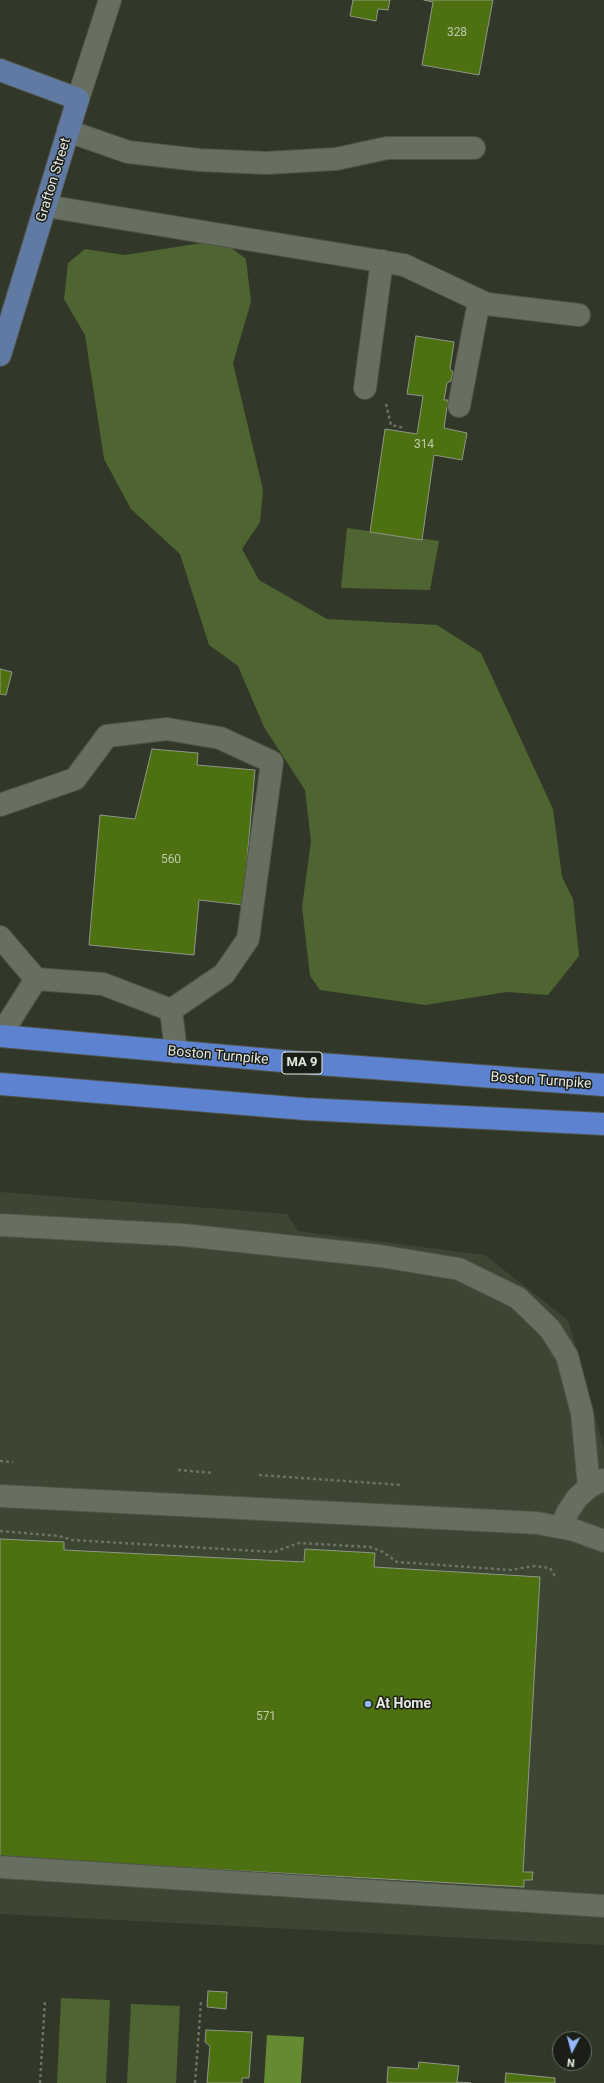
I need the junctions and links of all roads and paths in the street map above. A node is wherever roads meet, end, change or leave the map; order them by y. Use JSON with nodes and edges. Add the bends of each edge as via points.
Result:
{"nodes":[{"id":1,"x":110,"y":2,"type":"edge"},
{"id":2,"x":0,"y":70,"type":"edge"},
{"id":3,"x":78,"y":99,"type":"junction"},
{"id":4,"x":68,"y":131,"type":"junction"},
{"id":5,"x":474,"y":148,"type":"dead end"},
{"id":6,"x":46,"y":206,"type":"junction"},
{"id":7,"x":382,"y":261,"type":"junction"},
{"id":8,"x":479,"y":301,"type":"junction"},
{"id":9,"x":579,"y":315,"type":"dead end"},
{"id":10,"x":0,"y":355,"type":"edge"},
{"id":11,"x":365,"y":388,"type":"joint"},
{"id":12,"x":459,"y":406,"type":"dead end"},
{"id":13,"x":405,"y":428,"type":"dead end"},
{"id":14,"x":0,"y":792,"type":"edge"},
{"id":15,"x":21,"y":798,"type":"junction"},
{"id":16,"x":0,"y":805,"type":"edge"},
{"id":17,"x":0,"y":938,"type":"edge"},
{"id":18,"x":36,"y":979,"type":"junction"},
{"id":19,"x":171,"y":1010,"type":"junction"},
{"id":20,"x":0,"y":1036,"type":"edge"},
{"id":21,"x":176,"y":1052,"type":"junction"},
{"id":22,"x":0,"y":1084,"type":"edge"},
{"id":23,"x":604,"y":1085,"type":"edge"},
{"id":24,"x":604,"y":1124,"type":"edge"},
{"id":25,"x":0,"y":1226,"type":"edge"},
{"id":26,"x":0,"y":1461,"type":"edge"},
{"id":27,"x":13,"y":1462,"type":"dead end"},
{"id":28,"x":178,"y":1470,"type":"dead end"},
{"id":29,"x":213,"y":1473,"type":"dead end"},
{"id":30,"x":259,"y":1476,"type":"dead end"},
{"id":31,"x":597,"y":1483,"type":"edge"},
{"id":32,"x":402,"y":1485,"type":"dead end"},
{"id":33,"x":0,"y":1496,"type":"edge"},
{"id":34,"x":562,"y":1527,"type":"junction"},
{"id":35,"x":0,"y":1531,"type":"edge"},
{"id":36,"x":604,"y":1541,"type":"edge"},
{"id":37,"x":556,"y":1578,"type":"dead end"},
{"id":38,"x":0,"y":1867,"type":"edge"},
{"id":39,"x":604,"y":1906,"type":"edge"},
{"id":40,"x":45,"y":2000,"type":"dead end"},
{"id":41,"x":201,"y":2002,"type":"dead end"},
{"id":42,"x":40,"y":2083,"type":"edge"},
{"id":43,"x":195,"y":2083,"type":"edge"}],
"edges":[{"from":1,"to":3,"type":"street","name":"Grafton Street"},
{"from":2,"to":3,"type":"main road"},
{"from":3,"to":4,"type":"main road","name":"Grafton Street"},
{"from":4,"to":5,"type":"street","via":[[128,152],[199,160],[266,163],[336,159],[387,148]]},
{"from":4,"to":6,"type":"main road","name":"Grafton Street"},
{"from":6,"to":7,"type":"street"},
{"from":6,"to":10,"type":"main road","name":"Grafton Street"},
{"from":7,"to":8,"type":"street","via":[[404,265]]},
{"from":7,"to":11,"type":"street"},
{"from":8,"to":9,"type":"street"},
{"from":8,"to":12,"type":"street"},
{"from":11,"to":13,"type":"path","via":[[385,398],[391,425]]},
{"from":14,"to":15,"type":"street"},
{"from":15,"to":16,"type":"street"},
{"from":15,"to":19,"type":"street","via":[[75,779],[107,736],[167,729],[220,738],[272,762],[248,939],[224,974]]},
{"from":17,"to":18,"type":"street"},
{"from":18,"to":19,"type":"street","via":[[103,984]]},
{"from":18,"to":20,"type":"street"},
{"from":19,"to":21,"type":"street"},
{"from":20,"to":21,"type":"highway","name":"Boston Turnpike","number":"MA 9"},
{"from":21,"to":23,"type":"highway","name":"Boston Turnpike","number":"MA 9","via":[[461,1076]]},
{"from":22,"to":24,"type":"highway","via":[[305,1109]]},
{"from":25,"to":31,"type":"street","via":[[183,1235],[380,1256],[459,1269],[518,1298],[550,1329],[567,1356]]},
{"from":26,"to":27,"type":"path"},
{"from":28,"to":29,"type":"path"},
{"from":30,"to":32,"type":"path"},
{"from":31,"to":34,"type":"street","via":[[571,1505]]},
{"from":33,"to":34,"type":"street","via":[[514,1522]]},
{"from":34,"to":36,"type":"street"},
{"from":35,"to":37,"type":"path","via":[[59,1536],[72,1540],[274,1552],[299,1543],[370,1547],[397,1562],[511,1570],[534,1566],[550,1568]]},
{"from":38,"to":39,"type":"street"},
{"from":40,"to":42,"type":"path"},
{"from":41,"to":43,"type":"path"}]}
